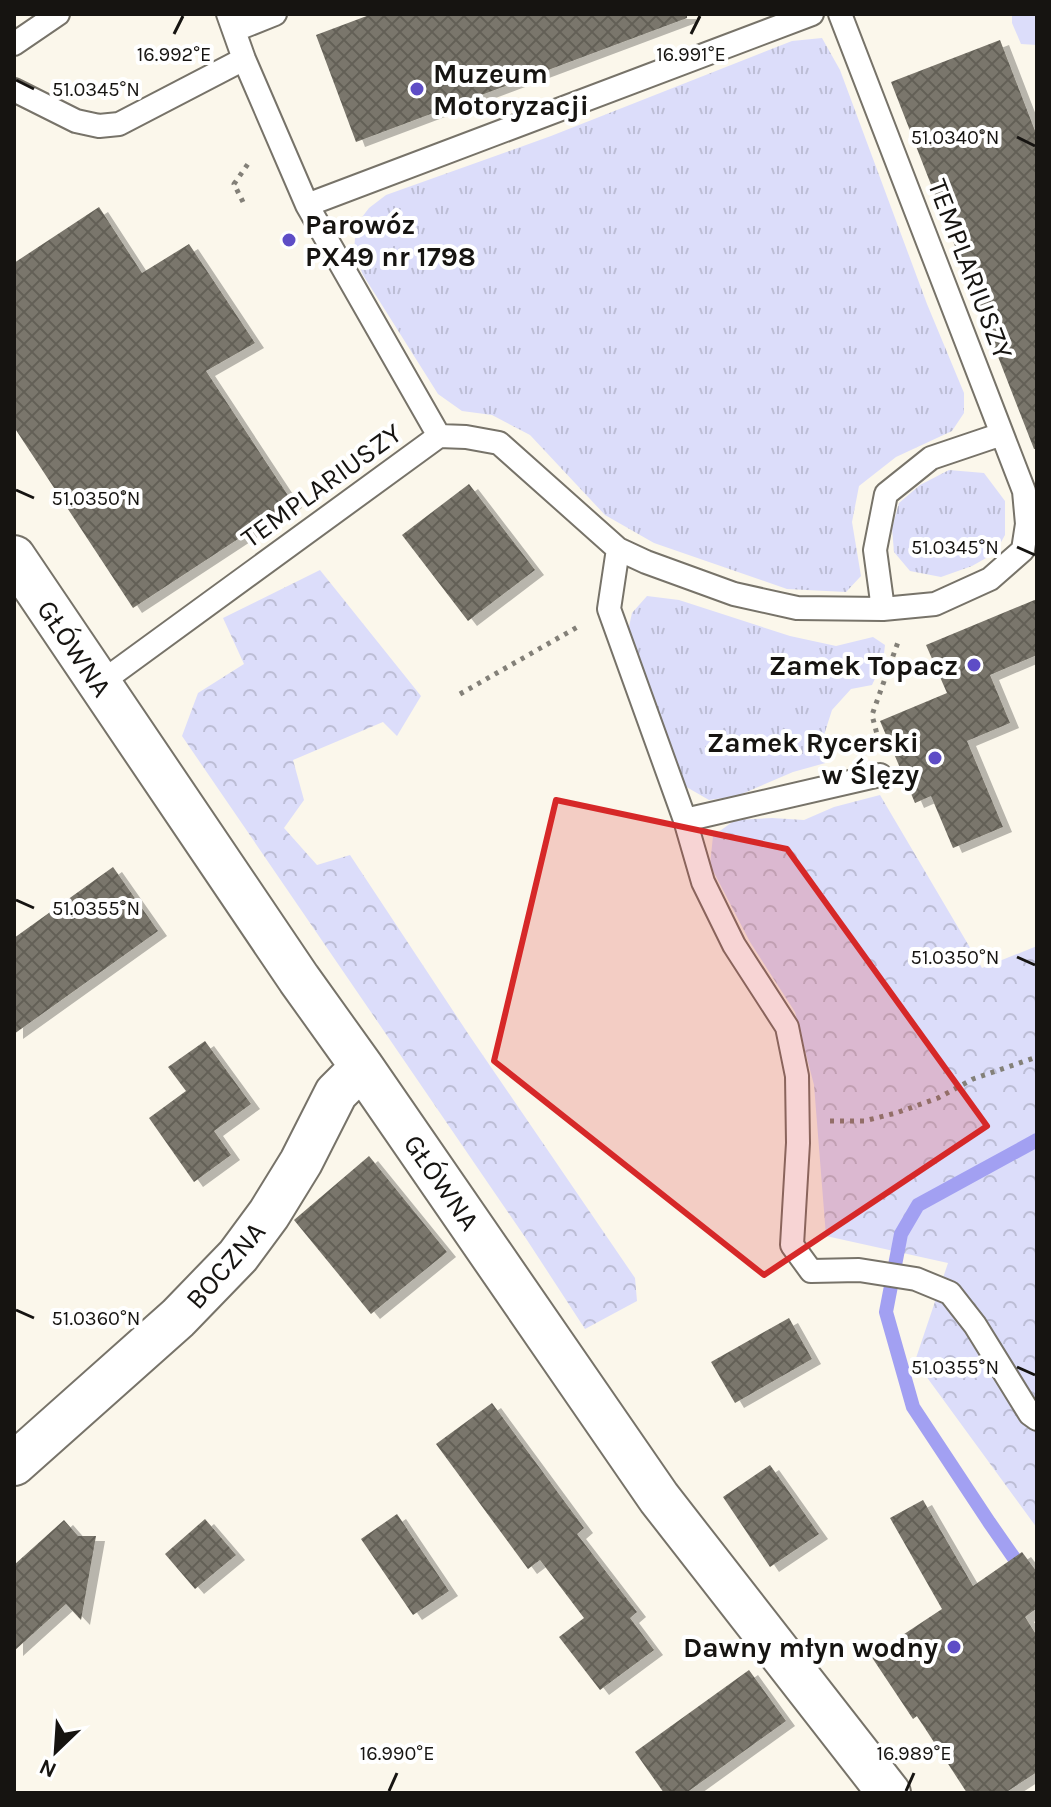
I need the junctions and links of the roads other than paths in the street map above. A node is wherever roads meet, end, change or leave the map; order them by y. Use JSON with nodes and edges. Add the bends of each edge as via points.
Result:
{"nodes":[{"id":1,"x":58,"y":14,"type":"edge"},
{"id":2,"x":275,"y":14,"type":"edge"},
{"id":3,"x":812,"y":14,"type":"edge"},
{"id":4,"x":840,"y":14,"type":"edge"},
{"id":5,"x":232,"y":22,"type":"edge"},
{"id":6,"x":14,"y":44,"type":"edge"},
{"id":7,"x":244,"y":59,"type":"junction"},
{"id":8,"x":14,"y":90,"type":"edge"},
{"id":9,"x":307,"y":205,"type":"junction"},
{"id":10,"x":1002,"y":434,"type":"junction"},
{"id":11,"x":439,"y":436,"type":"junction"},
{"id":12,"x":618,"y":549,"type":"junction"},
{"id":13,"x":20,"y":579,"type":"edge"},
{"id":14,"x":883,"y":609,"type":"junction"},
{"id":15,"x":99,"y":684,"type":"junction"},
{"id":16,"x":880,"y":775,"type":"road end"},
{"id":17,"x":685,"y":820,"type":"junction"},
{"id":18,"x":362,"y":1067,"type":"junction"},
{"id":19,"x":1037,"y":1419,"type":"edge"},
{"id":20,"x":14,"y":1464,"type":"edge"},
{"id":21,"x":889,"y":1793,"type":"edge"}],
"edges":[{"from":1,"to":6,"type":"lane"},
{"from":2,"to":5,"type":"lane"},
{"from":3,"to":9,"type":"lane"},
{"from":4,"to":10,"type":"lane","name":"TEMPLARIUSZY"},
{"from":5,"to":7,"type":"lane"},
{"from":7,"to":8,"type":"lane","via":[[119,124],[76,121]]},
{"from":7,"to":9,"type":"lane"},
{"from":9,"to":11,"type":"lane"},
{"from":10,"to":14,"type":"lane","via":[[931,458],[886,494],[875,550]]},
{"from":10,"to":14,"type":"lane","name":"TEMPLARIUSZY","via":[[1024,491],[1023,550],[990,579],[935,604]]},
{"from":11,"to":12,"type":"lane","name":"TEMPLARIUSZY","via":[[499,443]]},
{"from":11,"to":15,"type":"lane","name":"TEMPLARIUSZY"},
{"from":12,"to":14,"type":"lane","name":"TEMPLARIUSZY","via":[[734,594],[797,608]]},
{"from":12,"to":17,"type":"lane","via":[[609,609]]},
{"from":13,"to":15,"type":"street","name":"GŁÓWNA"},
{"from":15,"to":18,"type":"street","name":"GŁÓWNA"},
{"from":16,"to":17,"type":"lane"},
{"from":17,"to":19,"type":"lane","via":[[708,892],[734,945],[787,1027],[797,1076],[792,1245],[811,1271],[859,1270],[916,1279],[950,1293]]},
{"from":18,"to":20,"type":"street","name":"BOCZNA","via":[[336,1093],[301,1162],[238,1256],[178,1318]]},
{"from":18,"to":21,"type":"street","name":"GŁÓWNA","via":[[659,1498]]}]}
